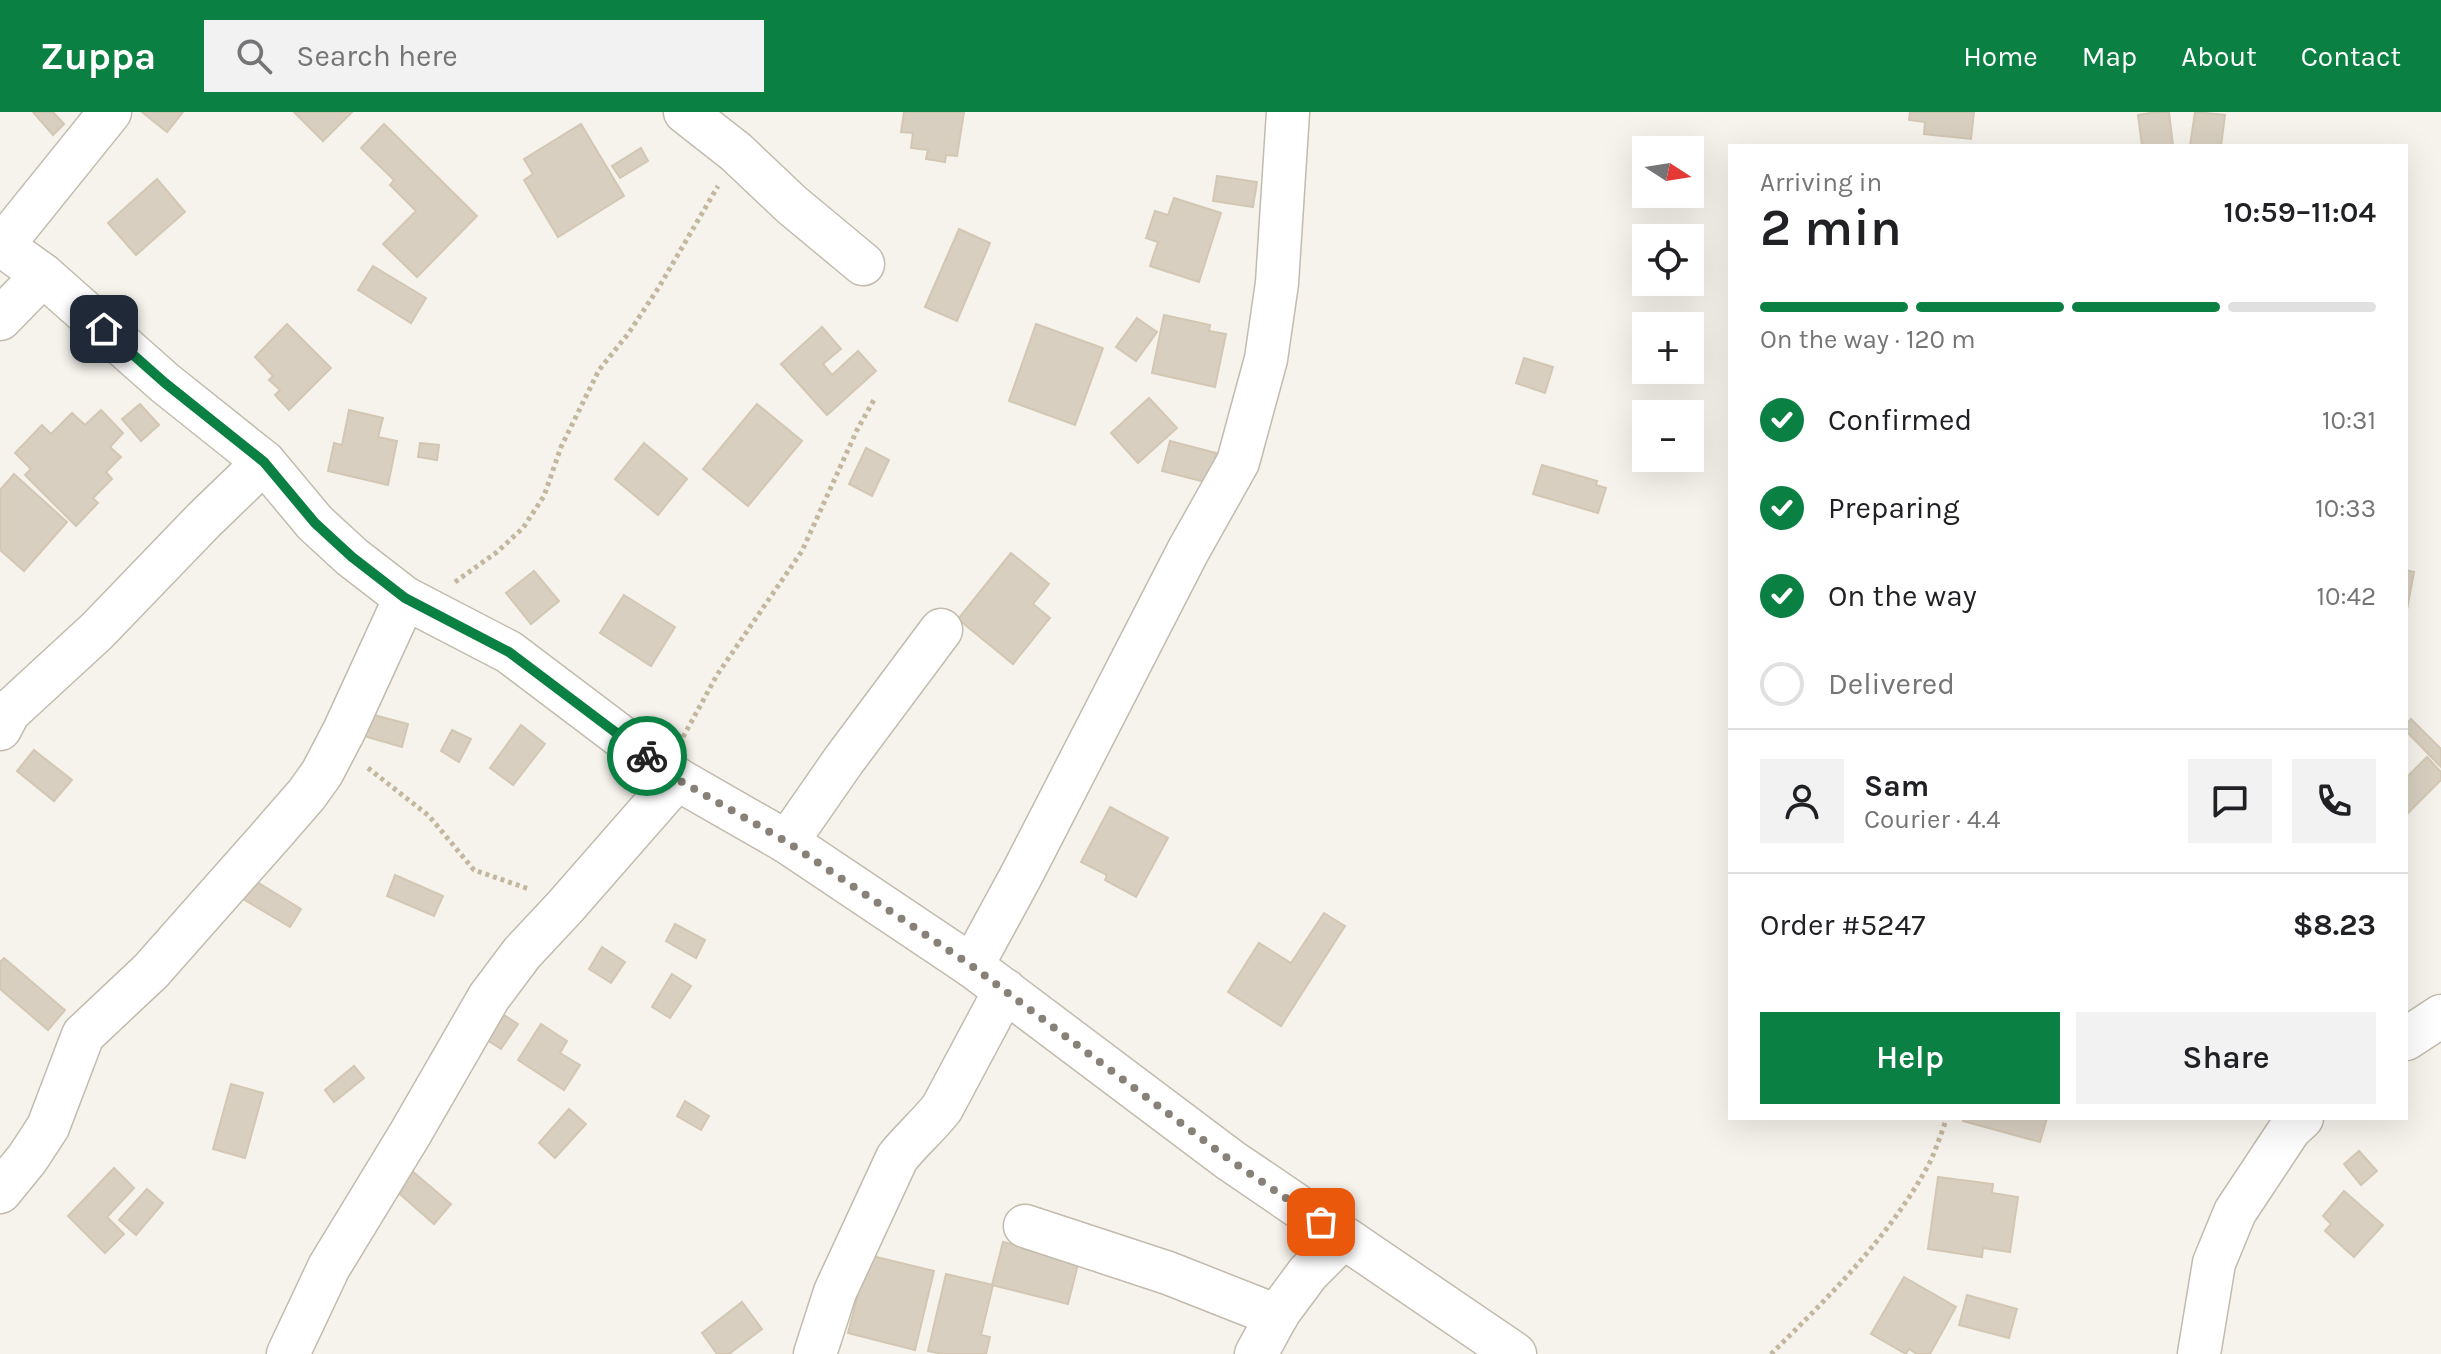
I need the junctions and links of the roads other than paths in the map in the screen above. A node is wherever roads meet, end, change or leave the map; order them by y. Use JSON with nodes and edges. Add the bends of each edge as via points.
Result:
{"nodes":[{"id":1,"x":110,"y":112,"type":"edge"},
{"id":2,"x":685,"y":112,"type":"edge"},
{"id":3,"x":1288,"y":112,"type":"edge"},
{"id":4,"x":1,"y":245,"type":"edge"},
{"id":5,"x":863,"y":264,"type":"dead end"},
{"id":6,"x":43,"y":275,"type":"junction"},
{"id":7,"x":0,"y":319,"type":"edge"},
{"id":8,"x":264,"y":462,"type":"junction"},
{"id":9,"x":415,"y":603,"type":"junction"},
{"id":10,"x":941,"y":630,"type":"dead end"},
{"id":11,"x":0,"y":729,"type":"edge"},
{"id":12,"x":671,"y":774,"type":"junction"},
{"id":13,"x":787,"y":842,"type":"junction"},
{"id":14,"x":972,"y":966,"type":"junction"},
{"id":15,"x":1005,"y":990,"type":"junction"},
{"id":16,"x":2441,"y":1016,"type":"edge"},
{"id":17,"x":2408,"y":1038,"type":"edge"},
{"id":18,"x":2300,"y":1120,"type":"edge"},
{"id":19,"x":0,"y":1192,"type":"edge"},
{"id":20,"x":1025,"y":1226,"type":"dead end"},
{"id":21,"x":1343,"y":1238,"type":"junction"},
{"id":22,"x":1277,"y":1316,"type":"junction"},
{"id":23,"x":288,"y":1354,"type":"edge"},
{"id":24,"x":815,"y":1354,"type":"edge"},
{"id":25,"x":1256,"y":1354,"type":"edge"},
{"id":26,"x":1515,"y":1354,"type":"edge"},
{"id":27,"x":2199,"y":1354,"type":"edge"}],
"edges":[{"from":1,"to":4,"type":"street"},
{"from":2,"to":5,"type":"street"},
{"from":3,"to":14,"type":"street","via":[[1269,344],[1238,462]]},
{"from":4,"to":6,"type":"street"},
{"from":6,"to":7,"type":"street"},
{"from":6,"to":8,"type":"street"},
{"from":8,"to":9,"type":"street","via":[[315,523]]},
{"from":8,"to":11,"type":"street","via":[[9,712]]},
{"from":9,"to":12,"type":"street","via":[[509,652]]},
{"from":9,"to":19,"type":"street","via":[[307,794],[151,971],[83,1035],[48,1127]]},
{"from":10,"to":13,"type":"street"},
{"from":12,"to":13,"type":"street"},
{"from":12,"to":23,"type":"street","via":[[489,997],[329,1267]]},
{"from":13,"to":14,"type":"street"},
{"from":14,"to":15,"type":"street"},
{"from":15,"to":21,"type":"street"},
{"from":15,"to":24,"type":"street","via":[[942,1108],[897,1158],[835,1292]]},
{"from":16,"to":17,"type":"street"},
{"from":18,"to":27,"type":"street","via":[[2235,1212],[2214,1263]]},
{"from":20,"to":22,"type":"street"},
{"from":21,"to":22,"type":"street","via":[[1308,1273]]},
{"from":21,"to":26,"type":"street"},
{"from":22,"to":25,"type":"street"}]}
